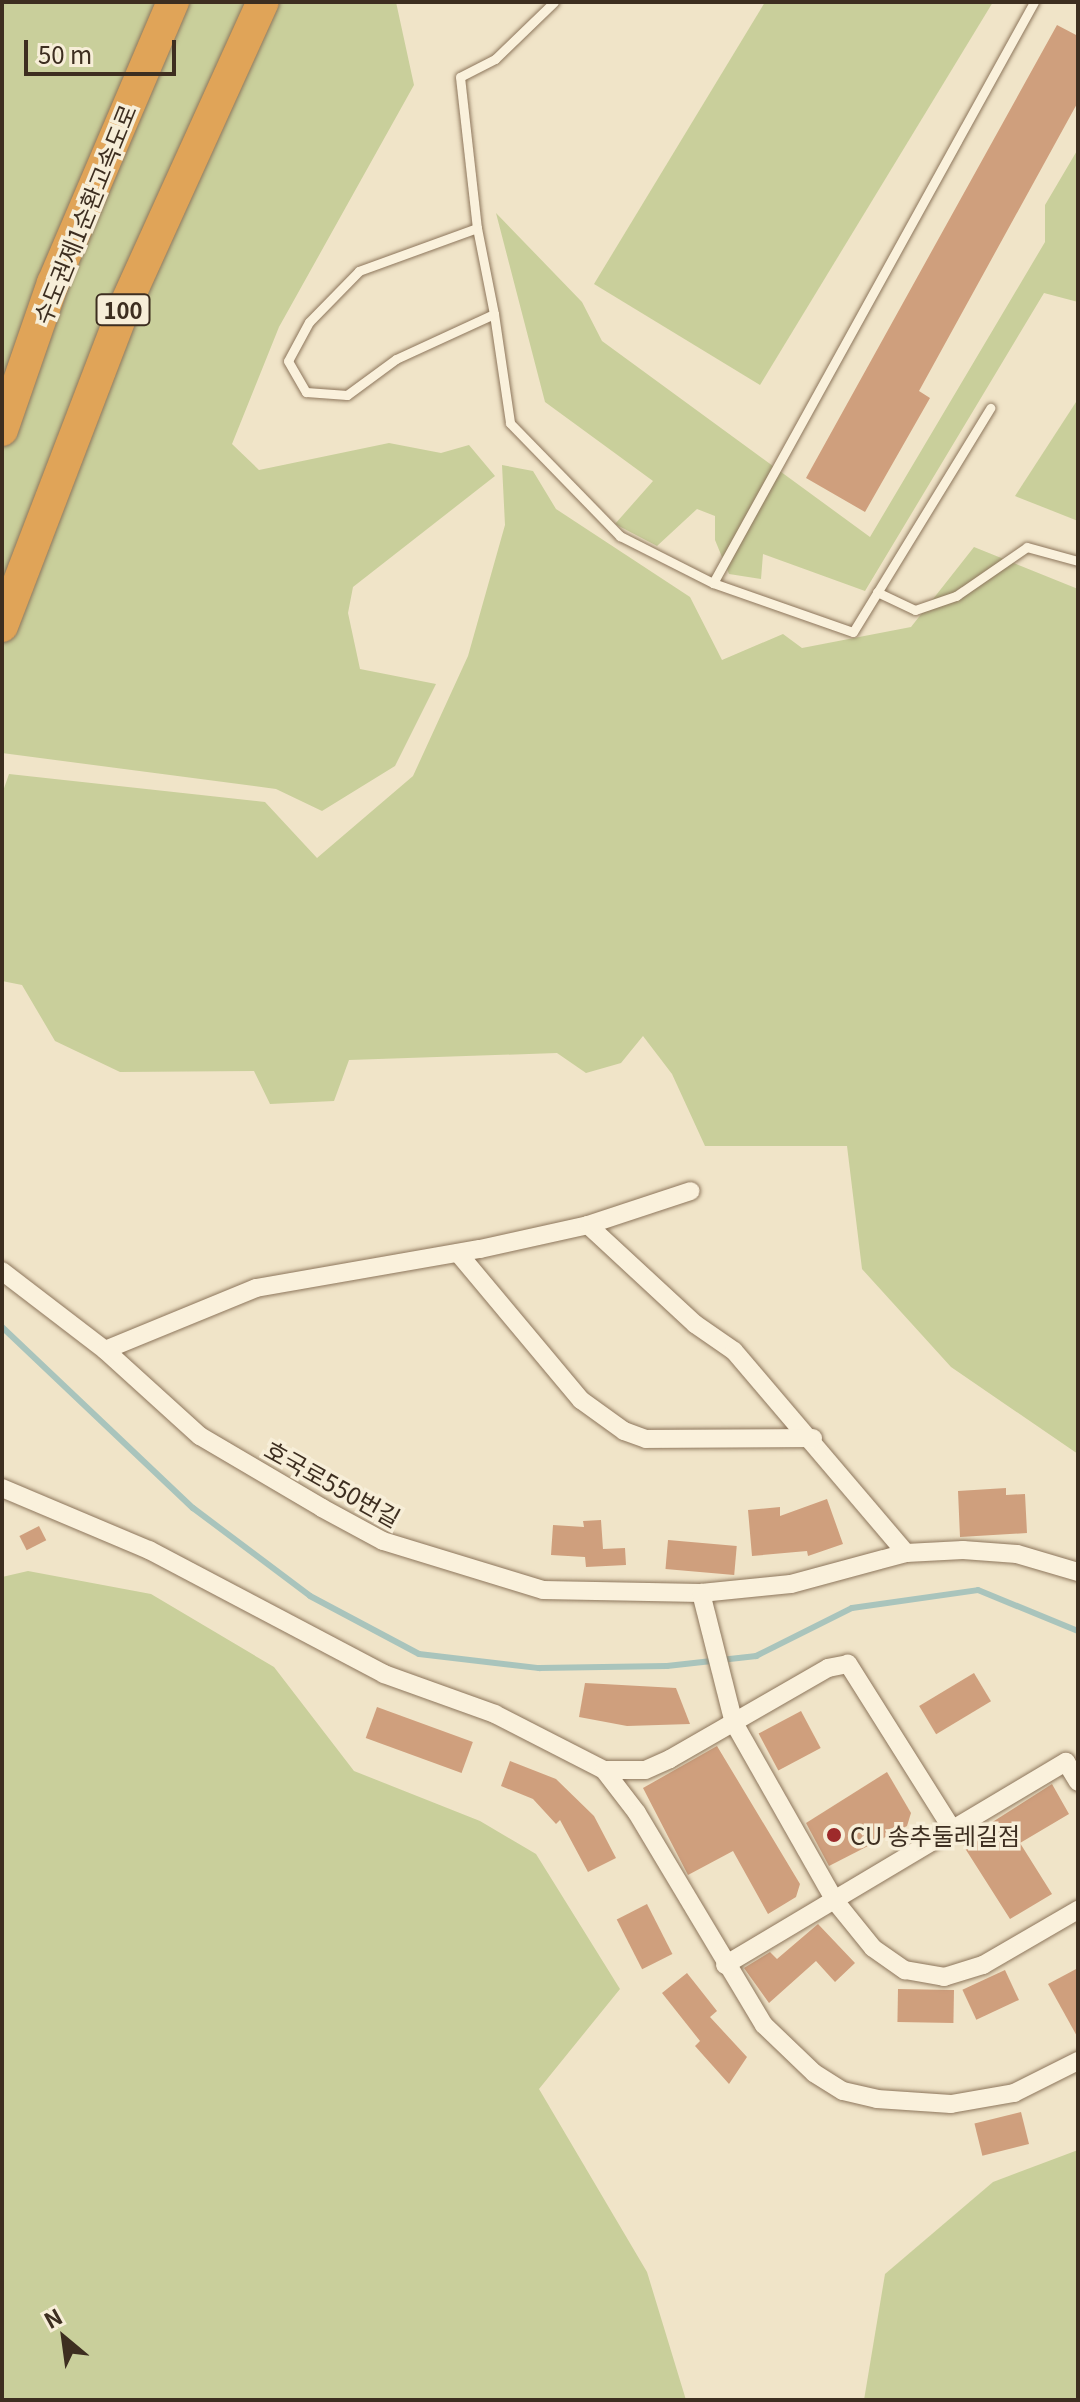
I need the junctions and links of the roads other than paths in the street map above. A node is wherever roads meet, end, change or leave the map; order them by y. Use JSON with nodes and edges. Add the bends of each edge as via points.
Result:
{"nodes":[{"id":1,"x":173,"y":2,"type":"edge"},
{"id":2,"x":263,"y":2,"type":"edge"},
{"id":3,"x":554,"y":2,"type":"edge"},
{"id":4,"x":1034,"y":2,"type":"edge"},
{"id":5,"x":477,"y":228,"type":"junction"},
{"id":6,"x":494,"y":314,"type":"junction"},
{"id":7,"x":990,"y":408,"type":"dead end"},
{"id":8,"x":2,"y":430,"type":"edge"},
{"id":9,"x":1078,"y":561,"type":"edge"},
{"id":10,"x":713,"y":583,"type":"junction"},
{"id":11,"x":877,"y":592,"type":"junction"},
{"id":12,"x":2,"y":626,"type":"edge"},
{"id":13,"x":691,"y":1191,"type":"dead end"},
{"id":14,"x":588,"y":1225,"type":"junction"},
{"id":15,"x":458,"y":1253,"type":"junction"},
{"id":16,"x":2,"y":1271,"type":"edge"},
{"id":17,"x":105,"y":1350,"type":"junction"},
{"id":18,"x":813,"y":1438,"type":"junction"},
{"id":19,"x":2,"y":1488,"type":"edge"},
{"id":20,"x":906,"y":1553,"type":"junction"},
{"id":21,"x":1078,"y":1572,"type":"edge"},
{"id":22,"x":701,"y":1593,"type":"junction"},
{"id":23,"x":734,"y":1723,"type":"junction"},
{"id":24,"x":604,"y":1770,"type":"junction"},
{"id":25,"x":1078,"y":1782,"type":"edge"},
{"id":26,"x":954,"y":1832,"type":"junction"},
{"id":27,"x":835,"y":1901,"type":"junction"},
{"id":28,"x":1078,"y":1910,"type":"edge"},
{"id":29,"x":725,"y":1965,"type":"junction"},
{"id":30,"x":1078,"y":2061,"type":"edge"}],
"edges":[{"from":1,"to":8,"type":"highway","name":"수도권제1순환고속도로","via":[[53,283]]},
{"from":2,"to":12,"type":"highway","number":"100","via":[[123,310]]},
{"from":3,"to":5,"type":"lane","via":[[495,59],[460,77]]},
{"from":4,"to":10,"type":"lane"},
{"from":5,"to":6,"type":"lane"},
{"from":5,"to":6,"type":"lane","via":[[359,271],[309,322],[288,361],[306,392],[347,395],[396,359]]},
{"from":6,"to":10,"type":"lane","via":[[510,423],[620,536]]},
{"from":7,"to":11,"type":"lane"},
{"from":9,"to":11,"type":"lane","via":[[1027,547],[956,596],[915,610]]},
{"from":10,"to":11,"type":"lane","via":[[853,632]]},
{"from":13,"to":14,"type":"street"},
{"from":14,"to":15,"type":"street"},
{"from":14,"to":18,"type":"street","via":[[695,1324],[734,1351]]},
{"from":15,"to":17,"type":"street","via":[[256,1288]]},
{"from":15,"to":18,"type":"street","via":[[581,1400],[624,1431],[646,1439]]},
{"from":16,"to":17,"type":"street","name":"호국로550번길"},
{"from":17,"to":22,"type":"street","name":"호국로550번길","via":[[200,1436],[383,1541],[543,1590]]},
{"from":18,"to":20,"type":"street"},
{"from":19,"to":24,"type":"street","via":[[149,1550],[384,1674],[495,1714]]},
{"from":20,"to":21,"type":"street","name":"호국로550번길","via":[[989,1550]]},
{"from":20,"to":22,"type":"street","name":"호국로550번길","via":[[791,1584]]},
{"from":22,"to":23,"type":"street"},
{"from":23,"to":24,"type":"street","via":[[645,1770]]},
{"from":23,"to":26,"type":"street","via":[[828,1668],[851,1665]]},
{"from":23,"to":27,"type":"street"},
{"from":24,"to":29,"type":"street","via":[[637,1813]]},
{"from":25,"to":26,"type":"street","via":[[1066,1762]]},
{"from":26,"to":27,"type":"street"},
{"from":27,"to":28,"type":"street","via":[[861,1938],[894,1965],[944,1977],[983,1965]]},
{"from":27,"to":29,"type":"street"},
{"from":29,"to":30,"type":"street","via":[[787,2051],[843,2091],[911,2106],[951,2104],[1014,2093]]}]}
